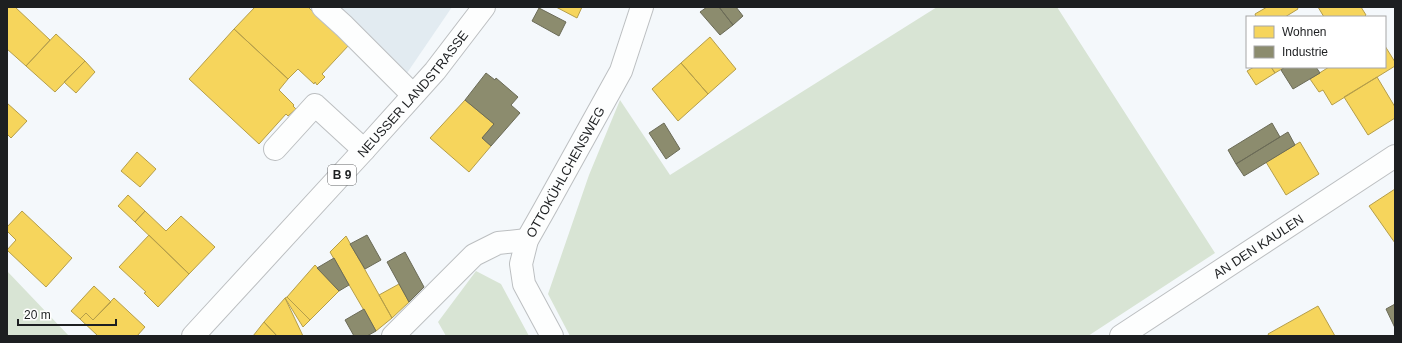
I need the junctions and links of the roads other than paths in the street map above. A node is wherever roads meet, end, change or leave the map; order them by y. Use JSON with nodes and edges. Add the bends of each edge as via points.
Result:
{"nodes":[{"id":1,"x":323,"y":7,"type":"edge"},
{"id":2,"x":484,"y":7,"type":"edge"},
{"id":3,"x":642,"y":7,"type":"edge"},
{"id":4,"x":413,"y":95,"type":"junction"},
{"id":5,"x":275,"y":149,"type":"dead end"},
{"id":6,"x":364,"y":150,"type":"junction"},
{"id":7,"x":1395,"y":156,"type":"edge"},
{"id":8,"x":527,"y":240,"type":"junction"},
{"id":9,"x":192,"y":336,"type":"edge"},
{"id":10,"x":393,"y":336,"type":"edge"},
{"id":11,"x":552,"y":336,"type":"edge"},
{"id":12,"x":1122,"y":336,"type":"edge"}],
"edges":[{"from":1,"to":4,"type":"street"},
{"from":2,"to":4,"type":"street","name":"NEUSSER LANDSTRASSE","number":"B 9","via":[[435,71]]},
{"from":3,"to":8,"type":"street","name":"OTTOKÜHLCHENSWEG","via":[[621,71]]},
{"from":4,"to":6,"type":"street","name":"NEUSSER LANDSTRASSE","number":"B 9"},
{"from":5,"to":6,"type":"street","via":[[315,105]]},
{"from":6,"to":9,"type":"street","name":"NEUSSER LANDSTRASSE","number":"B 9"},
{"from":7,"to":12,"type":"street","name":"AN DEN KAULEN"},
{"from":8,"to":10,"type":"street","via":[[498,243],[474,255]]},
{"from":8,"to":11,"type":"street","name":"OTTOKÜHLCHENSWEG","via":[[521,264],[524,284]]}]}
